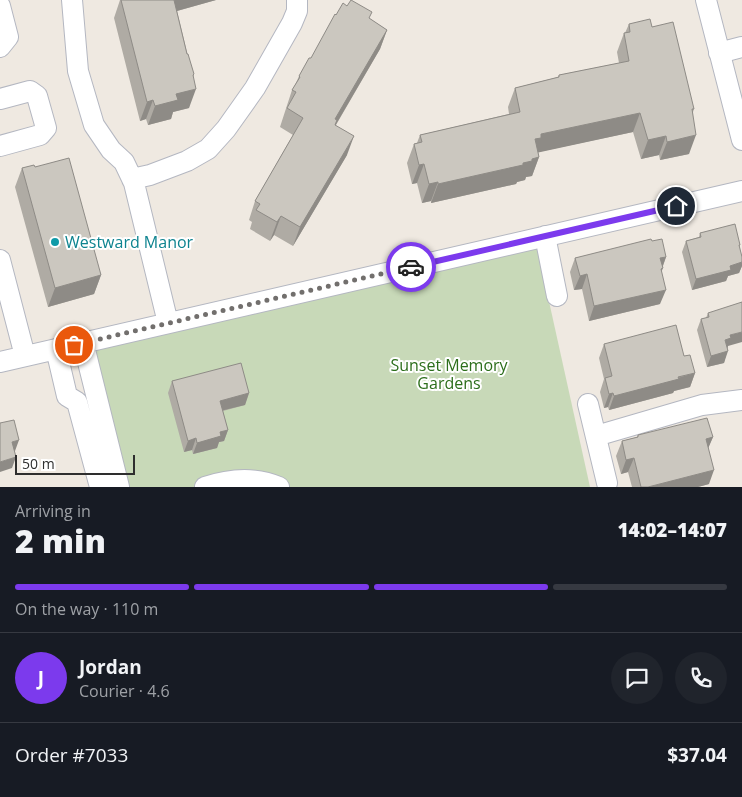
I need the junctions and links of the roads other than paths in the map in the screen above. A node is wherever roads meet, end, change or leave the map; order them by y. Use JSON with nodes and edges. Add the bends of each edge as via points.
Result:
{"nodes":[{"id":1,"x":72,"y":0,"type":"edge"},
{"id":2,"x":297,"y":0,"type":"edge"},
{"id":3,"x":706,"y":0,"type":"edge"},
{"id":4,"x":0,"y":6,"type":"edge"},
{"id":5,"x":0,"y":47,"type":"edge"},
{"id":6,"x":742,"y":47,"type":"edge"},
{"id":7,"x":719,"y":53,"type":"junction"},
{"id":8,"x":0,"y":99,"type":"edge"},
{"id":9,"x":742,"y":140,"type":"edge"},
{"id":10,"x":0,"y":145,"type":"edge"},
{"id":11,"x":132,"y":179,"type":"junction"},
{"id":12,"x":742,"y":191,"type":"edge"},
{"id":13,"x":545,"y":236,"type":"junction"},
{"id":14,"x":0,"y":260,"type":"edge"},
{"id":15,"x":558,"y":296,"type":"dead end"},
{"id":16,"x":168,"y":323,"type":"junction"},
{"id":17,"x":83,"y":342,"type":"junction"},
{"id":18,"x":56,"y":349,"type":"junction"},
{"id":19,"x":25,"y":356,"type":"junction"},
{"id":20,"x":0,"y":362,"type":"edge"},
{"id":21,"x":742,"y":400,"type":"edge"},
{"id":22,"x":588,"y":404,"type":"dead end"},
{"id":23,"x":596,"y":436,"type":"junction"},
{"id":24,"x":607,"y":483,"type":"dead end"},
{"id":25,"x":100,"y":487,"type":"edge"},
{"id":26,"x":119,"y":487,"type":"edge"},
{"id":27,"x":205,"y":487,"type":"edge"},
{"id":28,"x":280,"y":487,"type":"edge"}],
"edges":[{"from":1,"to":11,"type":"street","via":[[78,71],[94,125],[111,150],[124,162]]},
{"from":2,"to":11,"type":"street","via":[[292,23],[255,88],[208,149],[150,175]]},
{"from":3,"to":7,"type":"street"},
{"from":4,"to":5,"type":"street","via":[[8,38]]},
{"from":6,"to":7,"type":"street"},
{"from":7,"to":9,"type":"street"},
{"from":8,"to":10,"type":"street","via":[[30,91],[37,96],[46,128],[40,135]]},
{"from":11,"to":16,"type":"street"},
{"from":12,"to":13,"type":"street"},
{"from":13,"to":15,"type":"street"},
{"from":13,"to":16,"type":"street"},
{"from":14,"to":19,"type":"street"},
{"from":16,"to":17,"type":"street"},
{"from":17,"to":18,"type":"street"},
{"from":17,"to":26,"type":"street"},
{"from":18,"to":19,"type":"street"},
{"from":18,"to":25,"type":"street","via":[[67,396],[77,402]]},
{"from":19,"to":20,"type":"street"},
{"from":21,"to":23,"type":"street","via":[[702,406]]},
{"from":22,"to":23,"type":"street"},
{"from":23,"to":24,"type":"street"},
{"from":27,"to":28,"type":"street","via":[[238,480]]}]}
